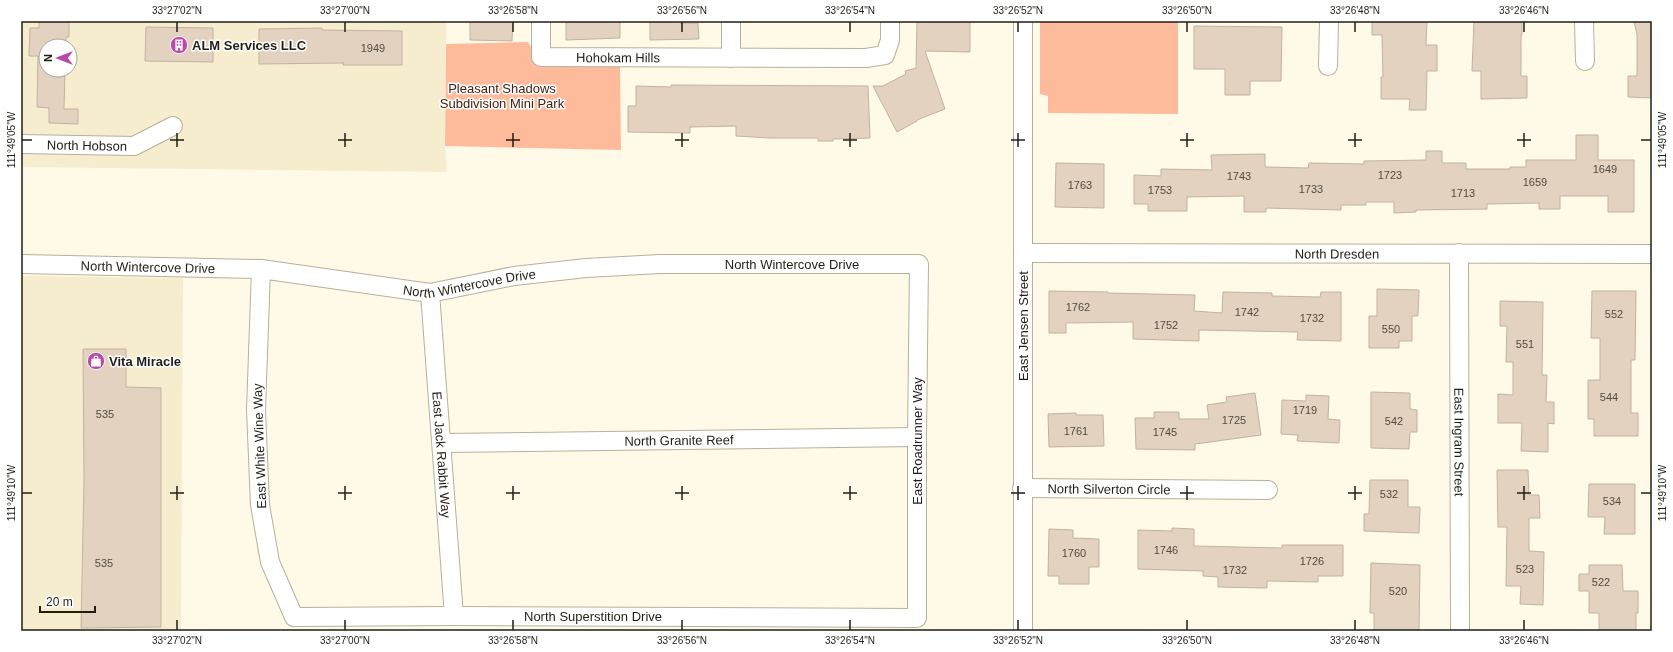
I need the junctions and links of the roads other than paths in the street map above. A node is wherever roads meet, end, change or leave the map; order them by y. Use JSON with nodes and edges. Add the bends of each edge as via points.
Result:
{"nodes":[{"id":1,"x":541,"y":21,"type":"edge"},
{"id":2,"x":731,"y":21,"type":"edge"},
{"id":3,"x":890,"y":21,"type":"edge"},
{"id":4,"x":1023,"y":21,"type":"edge"},
{"id":5,"x":1329,"y":21,"type":"edge"},
{"id":6,"x":1584,"y":21,"type":"edge"},
{"id":7,"x":731,"y":58,"type":"junction"},
{"id":8,"x":1585,"y":61,"type":"dead end"},
{"id":9,"x":1328,"y":66,"type":"dead end"},
{"id":10,"x":173,"y":126,"type":"dead end"},
{"id":11,"x":21,"y":144,"type":"edge"},
{"id":12,"x":1023,"y":253,"type":"junction"},
{"id":13,"x":1459,"y":253,"type":"junction"},
{"id":14,"x":1652,"y":254,"type":"edge"},
{"id":15,"x":21,"y":264,"type":"edge"},
{"id":16,"x":919,"y":264,"type":"joint"},
{"id":17,"x":261,"y":269,"type":"junction"},
{"id":18,"x":430,"y":293,"type":"junction"},
{"id":19,"x":917,"y":437,"type":"junction"},
{"id":20,"x":442,"y":443,"type":"junction"},
{"id":21,"x":1022,"y":488,"type":"junction"},
{"id":22,"x":1268,"y":490,"type":"dead end"},
{"id":23,"x":454,"y":616,"type":"junction"},
{"id":24,"x":294,"y":617,"type":"joint"},
{"id":25,"x":917,"y":618,"type":"joint"},
{"id":26,"x":1023,"y":631,"type":"edge"},
{"id":27,"x":1460,"y":631,"type":"edge"}],
"edges":[{"from":1,"to":7,"type":"street","name":"Hohokam Hills","via":[[541,57]]},
{"from":2,"to":7,"type":"street"},
{"from":3,"to":7,"type":"street","name":"Hohokam Hills","via":[[890,40],[885,55],[866,58]]},
{"from":4,"to":12,"type":"street","name":"East Jensen Street"},
{"from":5,"to":9,"type":"street"},
{"from":6,"to":8,"type":"street"},
{"from":10,"to":11,"type":"street","name":"North Hobson","via":[[134,146]]},
{"from":12,"to":13,"type":"street","name":"North Dresden"},
{"from":12,"to":21,"type":"street","name":"East Jensen Street"},
{"from":13,"to":14,"type":"street","name":"North Dresden"},
{"from":13,"to":27,"type":"street","name":"East Ingram Street"},
{"from":15,"to":17,"type":"street","name":"North Wintercove Drive"},
{"from":16,"to":18,"type":"street","name":"North Wintercove Drive","via":[[660,264],[514,276]]},
{"from":16,"to":19,"type":"street","name":"East Roadrunner Way"},
{"from":17,"to":18,"type":"street","name":"North Wintercove Drive"},
{"from":17,"to":24,"type":"street","name":"East White Wine Way","via":[[256,410],[260,505],[270,562]]},
{"from":18,"to":20,"type":"street","name":"East Jack Rabbit Way"},
{"from":19,"to":20,"type":"street","name":"North Granite Reef"},
{"from":19,"to":25,"type":"street","name":"East Roadrunner Way"},
{"from":20,"to":23,"type":"street","name":"East Jack Rabbit Way"},
{"from":21,"to":22,"type":"street","name":"North Silverton Circle"},
{"from":21,"to":26,"type":"street","name":"East Jensen Street"},
{"from":23,"to":24,"type":"street","name":"North Superstition Drive"},
{"from":23,"to":25,"type":"street","name":"North Superstition Drive"}]}
